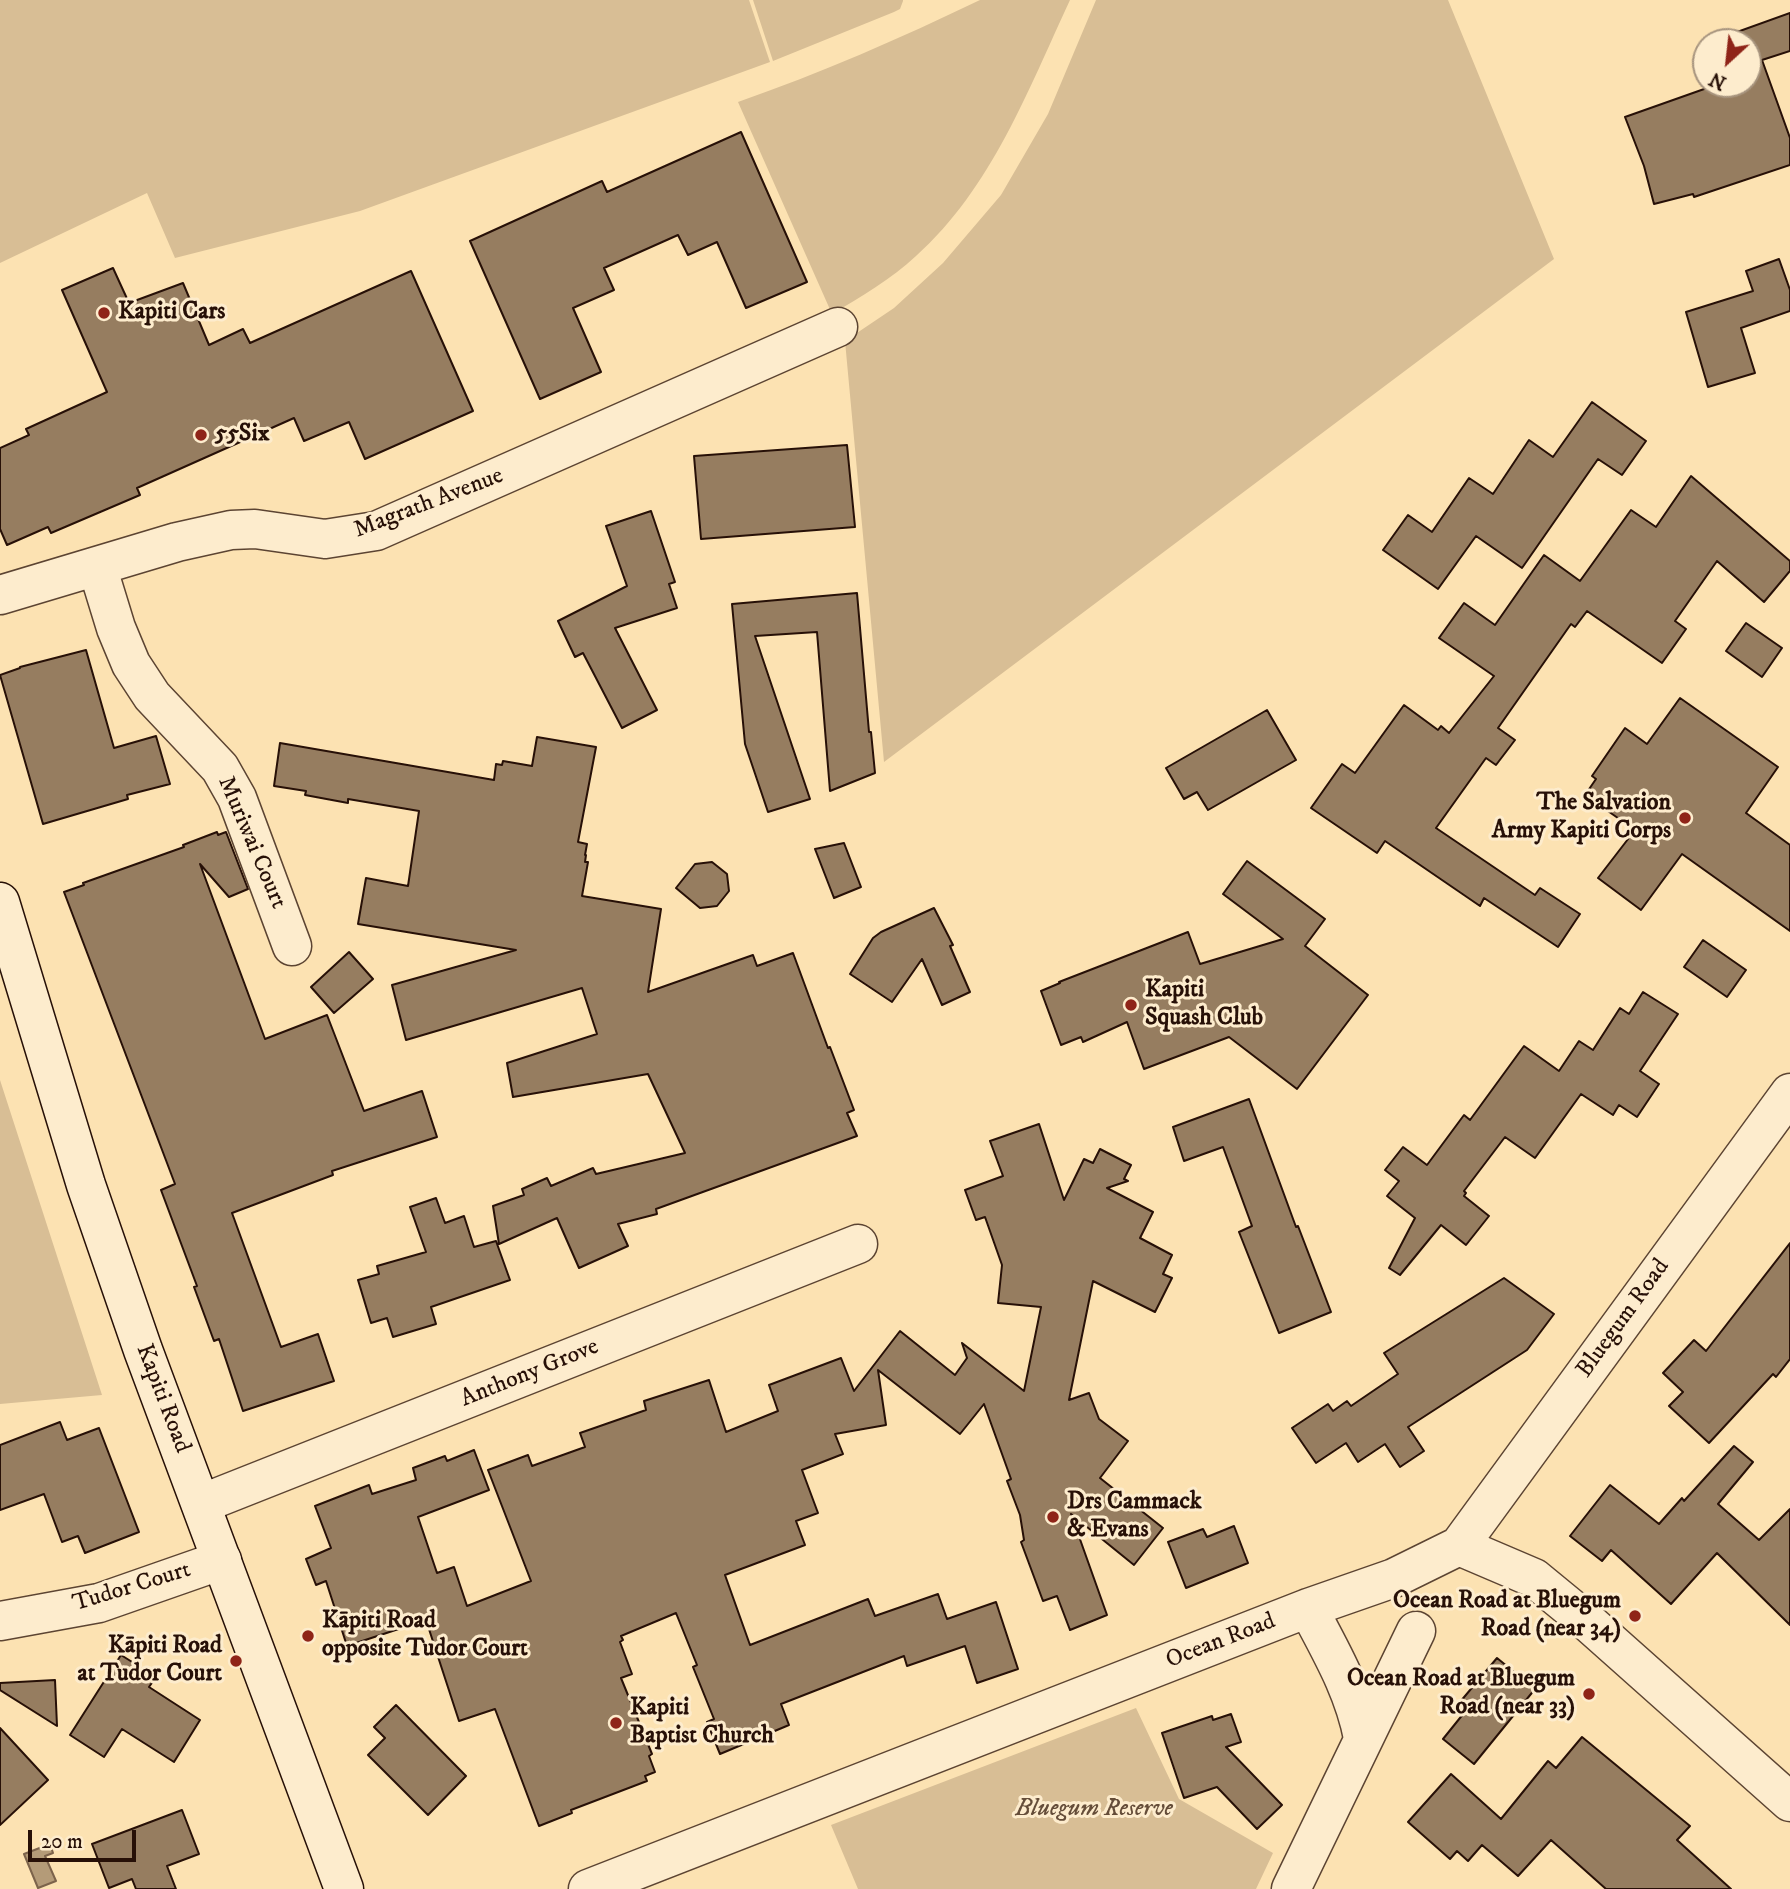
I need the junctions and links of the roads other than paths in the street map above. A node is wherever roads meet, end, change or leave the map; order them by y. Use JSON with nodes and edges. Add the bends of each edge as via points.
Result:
{"nodes":[{"id":1,"x":838,"y":327,"type":"dead end"},
{"id":2,"x":97,"y":566,"type":"junction"},
{"id":3,"x":0,"y":595,"type":"edge"},
{"id":4,"x":0,"y":902,"type":"edge"},
{"id":5,"x":292,"y":946,"type":"dead end"},
{"id":6,"x":1790,"y":1093,"type":"edge"},
{"id":7,"x":858,"y":1244,"type":"dead end"},
{"id":8,"x":201,"y":1504,"type":"junction"},
{"id":9,"x":1459,"y":1546,"type":"junction"},
{"id":10,"x":222,"y":1560,"type":"junction"},
{"id":11,"x":1308,"y":1608,"type":"junction"},
{"id":12,"x":0,"y":1620,"type":"edge"},
{"id":13,"x":1416,"y":1631,"type":"dead end"},
{"id":14,"x":1363,"y":1738,"type":"junction"},
{"id":15,"x":1790,"y":1802,"type":"edge"},
{"id":16,"x":344,"y":1889,"type":"edge"},
{"id":17,"x":588,"y":1889,"type":"edge"},
{"id":18,"x":1291,"y":1889,"type":"edge"}],
"edges":[{"from":1,"to":2,"type":"street","name":"Magrath Avenue","via":[[376,531],[325,539],[231,530]]},
{"from":2,"to":3,"type":"street","name":"Magrath Avenue"},
{"from":2,"to":5,"type":"street","name":"Muriwai Court","via":[[131,664],[152,696],[220,768],[237,799]]},
{"from":4,"to":8,"type":"street","name":"Kapiti Road","via":[[86,1185]]},
{"from":6,"to":9,"type":"street","name":"Bluegum Road"},
{"from":7,"to":8,"type":"street","name":"Anthony Grove"},
{"from":8,"to":10,"type":"street","name":"Kapiti Road"},
{"from":9,"to":11,"type":"street","name":"Ocean Road","via":[[1394,1578]]},
{"from":9,"to":15,"type":"street","via":[[1534,1578]]},
{"from":10,"to":12,"type":"street","name":"Tudor Court","via":[[99,1602]]},
{"from":10,"to":16,"type":"street","name":"Kapiti Road"},
{"from":11,"to":14,"type":"street","via":[[1347,1683]]},
{"from":11,"to":17,"type":"street","name":"Ocean Road"},
{"from":13,"to":14,"type":"street"},
{"from":14,"to":18,"type":"street"}]}
